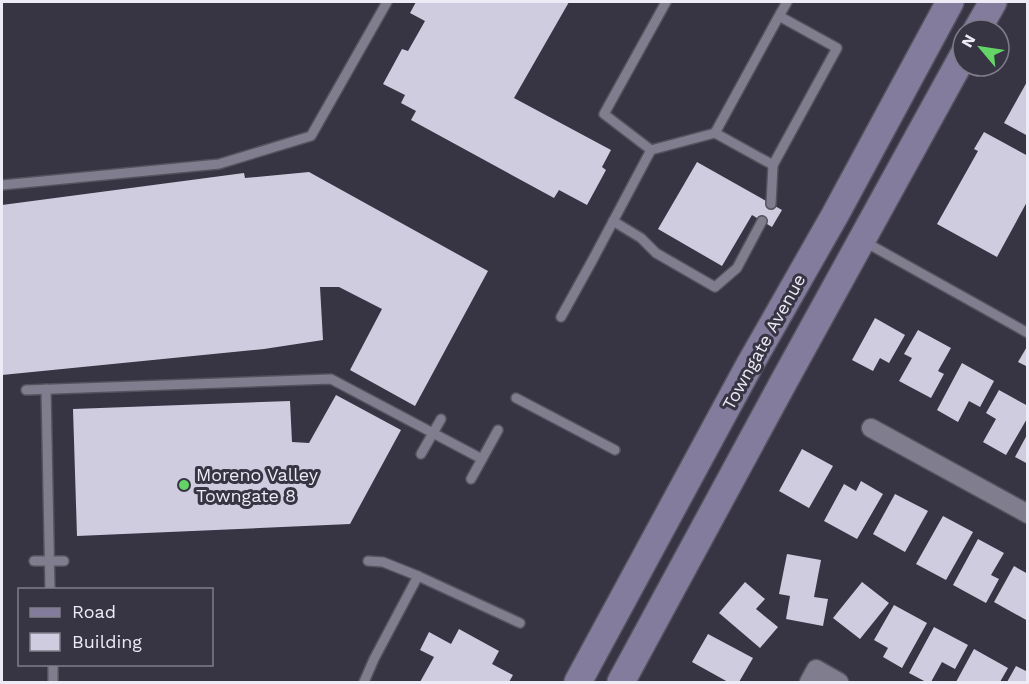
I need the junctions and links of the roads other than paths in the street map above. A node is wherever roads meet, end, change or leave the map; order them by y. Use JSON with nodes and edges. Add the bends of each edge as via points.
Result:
{"nodes":[{"id":1,"x":387,"y":2,"type":"edge"},
{"id":2,"x":666,"y":2,"type":"edge"},
{"id":3,"x":787,"y":2,"type":"edge"},
{"id":4,"x":950,"y":2,"type":"edge"},
{"id":5,"x":993,"y":2,"type":"edge"},
{"id":6,"x":779,"y":16,"type":"junction"},
{"id":7,"x":984,"y":18,"type":"edge"},
{"id":8,"x":915,"y":65,"type":"junction"},
{"id":9,"x":951,"y":78,"type":"edge"},
{"id":10,"x":716,"y":133,"type":"junction"},
{"id":11,"x":651,"y":150,"type":"junction"},
{"id":12,"x":773,"y":165,"type":"junction"},
{"id":13,"x":2,"y":185,"type":"edge"},
{"id":14,"x":771,"y":204,"type":"dead end"},
{"id":15,"x":613,"y":221,"type":"junction"},
{"id":16,"x":762,"y":221,"type":"dead end"},
{"id":17,"x":862,"y":240,"type":"junction"},
{"id":18,"x":561,"y":317,"type":"dead end"},
{"id":19,"x":1026,"y":329,"type":"edge"},
{"id":20,"x":749,"y":366,"type":"junction"},
{"id":21,"x":783,"y":383,"type":"junction"},
{"id":22,"x":46,"y":388,"type":"junction"},
{"id":23,"x":26,"y":390,"type":"dead end"},
{"id":24,"x":516,"y":398,"type":"dead end"},
{"id":25,"x":441,"y":419,"type":"dead end"},
{"id":26,"x":871,"y":428,"type":"dead end"},
{"id":27,"x":498,"y":430,"type":"dead end"},
{"id":28,"x":433,"y":433,"type":"junction"},
{"id":29,"x":615,"y":450,"type":"dead end"},
{"id":30,"x":421,"y":454,"type":"dead end"},
{"id":31,"x":482,"y":459,"type":"junction"},
{"id":32,"x":471,"y":479,"type":"dead end"},
{"id":33,"x":1028,"y":514,"type":"edge"},
{"id":34,"x":34,"y":561,"type":"dead end"},
{"id":35,"x":49,"y":561,"type":"junction"},
{"id":36,"x":64,"y":561,"type":"dead end"},
{"id":37,"x":368,"y":561,"type":"dead end"},
{"id":38,"x":418,"y":576,"type":"junction"},
{"id":39,"x":50,"y":588,"type":"edge"},
{"id":40,"x":520,"y":623,"type":"dead end"},
{"id":41,"x":52,"y":666,"type":"edge"},
{"id":42,"x":812,"y":676,"type":"edge"},
{"id":43,"x":53,"y":682,"type":"edge"},
{"id":44,"x":364,"y":682,"type":"edge"},
{"id":45,"x":578,"y":682,"type":"edge"},
{"id":46,"x":621,"y":682,"type":"edge"},
{"id":47,"x":839,"y":682,"type":"edge"}],
"edges":[{"from":1,"to":13,"type":"lane","via":[[311,136],[219,164]]},
{"from":2,"to":11,"type":"lane","via":[[604,114]]},
{"from":3,"to":6,"type":"lane"},
{"from":4,"to":8,"type":"main road","name":"Towngate Avenue"},
{"from":5,"to":7,"type":"main road"},
{"from":6,"to":10,"type":"lane"},
{"from":6,"to":12,"type":"lane","via":[[837,48]]},
{"from":8,"to":17,"type":"main road","via":[[918,94],[856,212]]},
{"from":8,"to":20,"type":"main road","name":"Towngate Avenue"},
{"from":9,"to":17,"type":"main road","name":"Towngate Avenue"},
{"from":10,"to":11,"type":"lane"},
{"from":10,"to":12,"type":"lane"},
{"from":11,"to":15,"type":"lane"},
{"from":12,"to":14,"type":"lane"},
{"from":15,"to":16,"type":"lane","via":[[641,238],[656,253],[715,287],[737,268]]},
{"from":15,"to":18,"type":"lane"},
{"from":17,"to":19,"type":"lane"},
{"from":17,"to":21,"type":"main road","name":"Towngate Avenue"},
{"from":20,"to":21,"type":"main road"},
{"from":20,"to":45,"type":"main road","name":"Towngate Avenue"},
{"from":21,"to":46,"type":"main road","name":"Towngate Avenue"},
{"from":22,"to":23,"type":"lane"},
{"from":22,"to":28,"type":"lane","via":[[331,379]]},
{"from":22,"to":35,"type":"lane"},
{"from":24,"to":29,"type":"lane"},
{"from":25,"to":28,"type":"lane"},
{"from":26,"to":33,"type":"street"},
{"from":27,"to":31,"type":"lane"},
{"from":28,"to":30,"type":"lane"},
{"from":28,"to":31,"type":"lane"},
{"from":31,"to":32,"type":"lane"},
{"from":34,"to":35,"type":"lane"},
{"from":35,"to":36,"type":"lane"},
{"from":35,"to":39,"type":"lane"},
{"from":37,"to":38,"type":"lane","via":[[383,562]]},
{"from":38,"to":40,"type":"lane"},
{"from":38,"to":44,"type":"lane"},
{"from":41,"to":43,"type":"lane"},
{"from":42,"to":47,"type":"street"}]}
